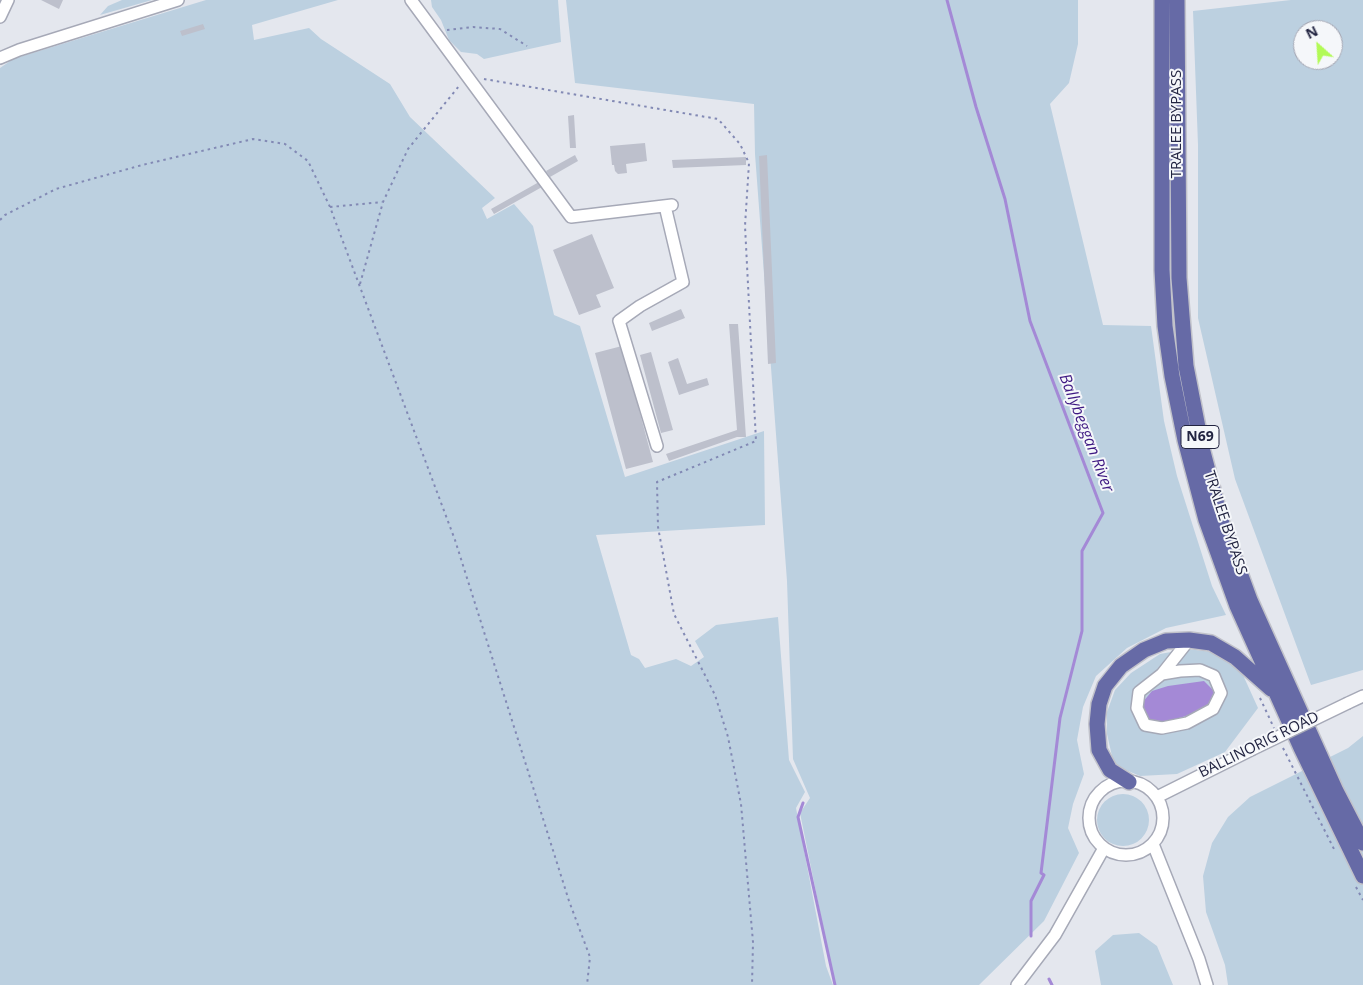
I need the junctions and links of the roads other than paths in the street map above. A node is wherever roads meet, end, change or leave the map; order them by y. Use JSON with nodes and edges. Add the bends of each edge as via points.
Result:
{"nodes":[{"id":1,"x":8,"y":0,"type":"edge"},
{"id":2,"x":178,"y":0,"type":"edge"},
{"id":3,"x":410,"y":0,"type":"edge"},
{"id":4,"x":1162,"y":0,"type":"edge"},
{"id":5,"x":1177,"y":0,"type":"edge"},
{"id":6,"x":0,"y":17,"type":"edge"},
{"id":7,"x":0,"y":58,"type":"edge"},
{"id":8,"x":657,"y":446,"type":"dead end"},
{"id":9,"x":1188,"y":640,"type":"junction"},
{"id":10,"x":1162,"y":674,"type":"junction"},
{"id":11,"x":1276,"y":694,"type":"junction"},
{"id":12,"x":1363,"y":696,"type":"edge"},
{"id":13,"x":1129,"y":782,"type":"junction"},
{"id":14,"x":1157,"y":798,"type":"junction"},
{"id":15,"x":1363,"y":843,"type":"edge"},
{"id":16,"x":1153,"y":844,"type":"junction"},
{"id":17,"x":1104,"y":848,"type":"junction"},
{"id":18,"x":1359,"y":880,"type":"edge"},
{"id":19,"x":1017,"y":985,"type":"edge"},
{"id":20,"x":1206,"y":985,"type":"edge"}],
"edges":[{"from":1,"to":6,"type":"street"},
{"from":2,"to":7,"type":"street"},
{"from":3,"to":8,"type":"street","via":[[571,217],[668,206],[683,282],[618,321]]},
{"from":4,"to":11,"type":"main road","name":"TRALEE BYPASS","number":"N69","via":[[1162,270],[1172,376],[1206,520],[1237,606]]},
{"from":5,"to":15,"type":"main road","name":"TRALEE BYPASS","number":"N69","via":[[1179,278],[1186,366],[1202,448],[1222,524],[1250,600],[1336,791]]},
{"from":9,"to":10,"type":"street"},
{"from":9,"to":11,"type":"main road","via":[[1211,643],[1235,657]]},
{"from":9,"to":13,"type":"main road","via":[[1166,641],[1144,650],[1121,666],[1105,686],[1097,724],[1099,750],[1110,770]]},
{"from":10,"to":10,"type":"street","via":[[1140,692],[1137,708],[1145,725],[1162,728],[1187,723],[1213,710],[1221,693],[1214,676],[1200,670]]},
{"from":11,"to":18,"type":"main road","number":"N69"},
{"from":12,"to":14,"type":"street","name":"BALLINORIG ROAD","bridge":true},
{"from":13,"to":14,"type":"street","via":[[1140,784]]},
{"from":13,"to":17,"type":"street","via":[[1106,787],[1092,805],[1091,828]]},
{"from":14,"to":16,"type":"street","via":[[1163,821]]},
{"from":16,"to":17,"type":"street","via":[[1134,854],[1113,853]]},
{"from":16,"to":20,"type":"street","via":[[1199,959]]},
{"from":17,"to":19,"type":"street","via":[[1055,935]]}]}
